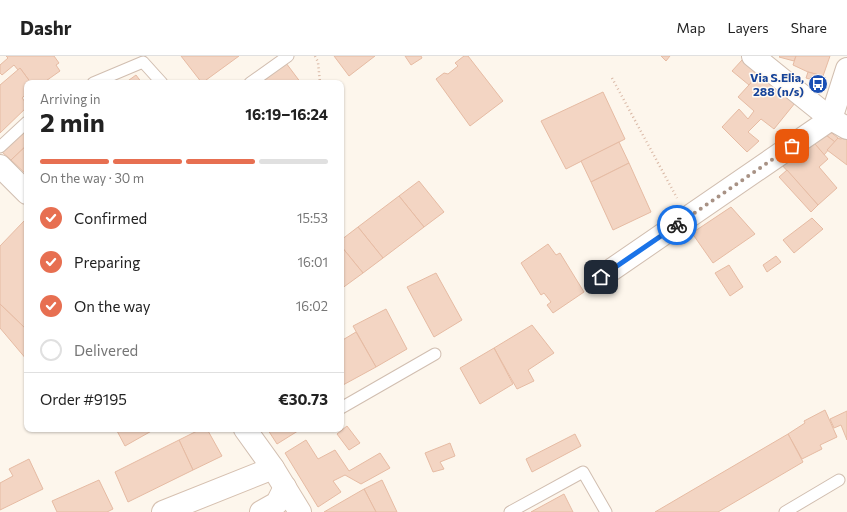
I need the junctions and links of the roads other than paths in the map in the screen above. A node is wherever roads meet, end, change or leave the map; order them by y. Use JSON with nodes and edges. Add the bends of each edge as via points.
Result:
{"nodes":[{"id":1,"x":288,"y":56,"type":"edge"},
{"id":2,"x":753,"y":56,"type":"edge"},
{"id":3,"x":847,"y":69,"type":"edge"},
{"id":4,"x":100,"y":80,"type":"edge"},
{"id":5,"x":159,"y":80,"type":"edge"},
{"id":6,"x":254,"y":80,"type":"edge"},
{"id":7,"x":839,"y":124,"type":"edge"},
{"id":8,"x":24,"y":125,"type":"edge"},
{"id":9,"x":0,"y":147,"type":"edge"},
{"id":10,"x":0,"y":166,"type":"edge"},
{"id":11,"x":24,"y":190,"type":"edge"},
{"id":12,"x":601,"y":277,"type":"dead end"},
{"id":13,"x":435,"y":354,"type":"dead end"},
{"id":14,"x":344,"y":406,"type":"edge"},
{"id":15,"x":251,"y":432,"type":"edge"},
{"id":16,"x":273,"y":468,"type":"junction"},
{"id":17,"x":839,"y":480,"type":"dead end"},
{"id":18,"x":285,"y":487,"type":"junction"},
{"id":19,"x":166,"y":511,"type":"edge"},
{"id":20,"x":192,"y":512,"type":"edge"},
{"id":21,"x":261,"y":512,"type":"edge"},
{"id":22,"x":300,"y":512,"type":"edge"},
{"id":23,"x":510,"y":512,"type":"edge"},
{"id":24,"x":606,"y":512,"type":"edge"},
{"id":25,"x":785,"y":512,"type":"edge"}],
"edges":[{"from":1,"to":6,"type":"lane"},
{"from":2,"to":7,"type":"street"},
{"from":3,"to":7,"type":"street"},
{"from":4,"to":5,"type":"lane","via":[[143,62]]},
{"from":7,"to":12,"type":"street","via":[[688,218]]},
{"from":8,"to":9,"type":"lane"},
{"from":10,"to":11,"type":"street"},
{"from":13,"to":14,"type":"lane"},
{"from":15,"to":16,"type":"street"},
{"from":16,"to":18,"type":"street"},
{"from":16,"to":19,"type":"street"},
{"from":17,"to":25,"type":"lane"},
{"from":18,"to":21,"type":"street","via":[[277,503]]},
{"from":18,"to":22,"type":"street"},
{"from":19,"to":20,"type":"street"},
{"from":23,"to":24,"type":"lane","via":[[583,472]]}]}
